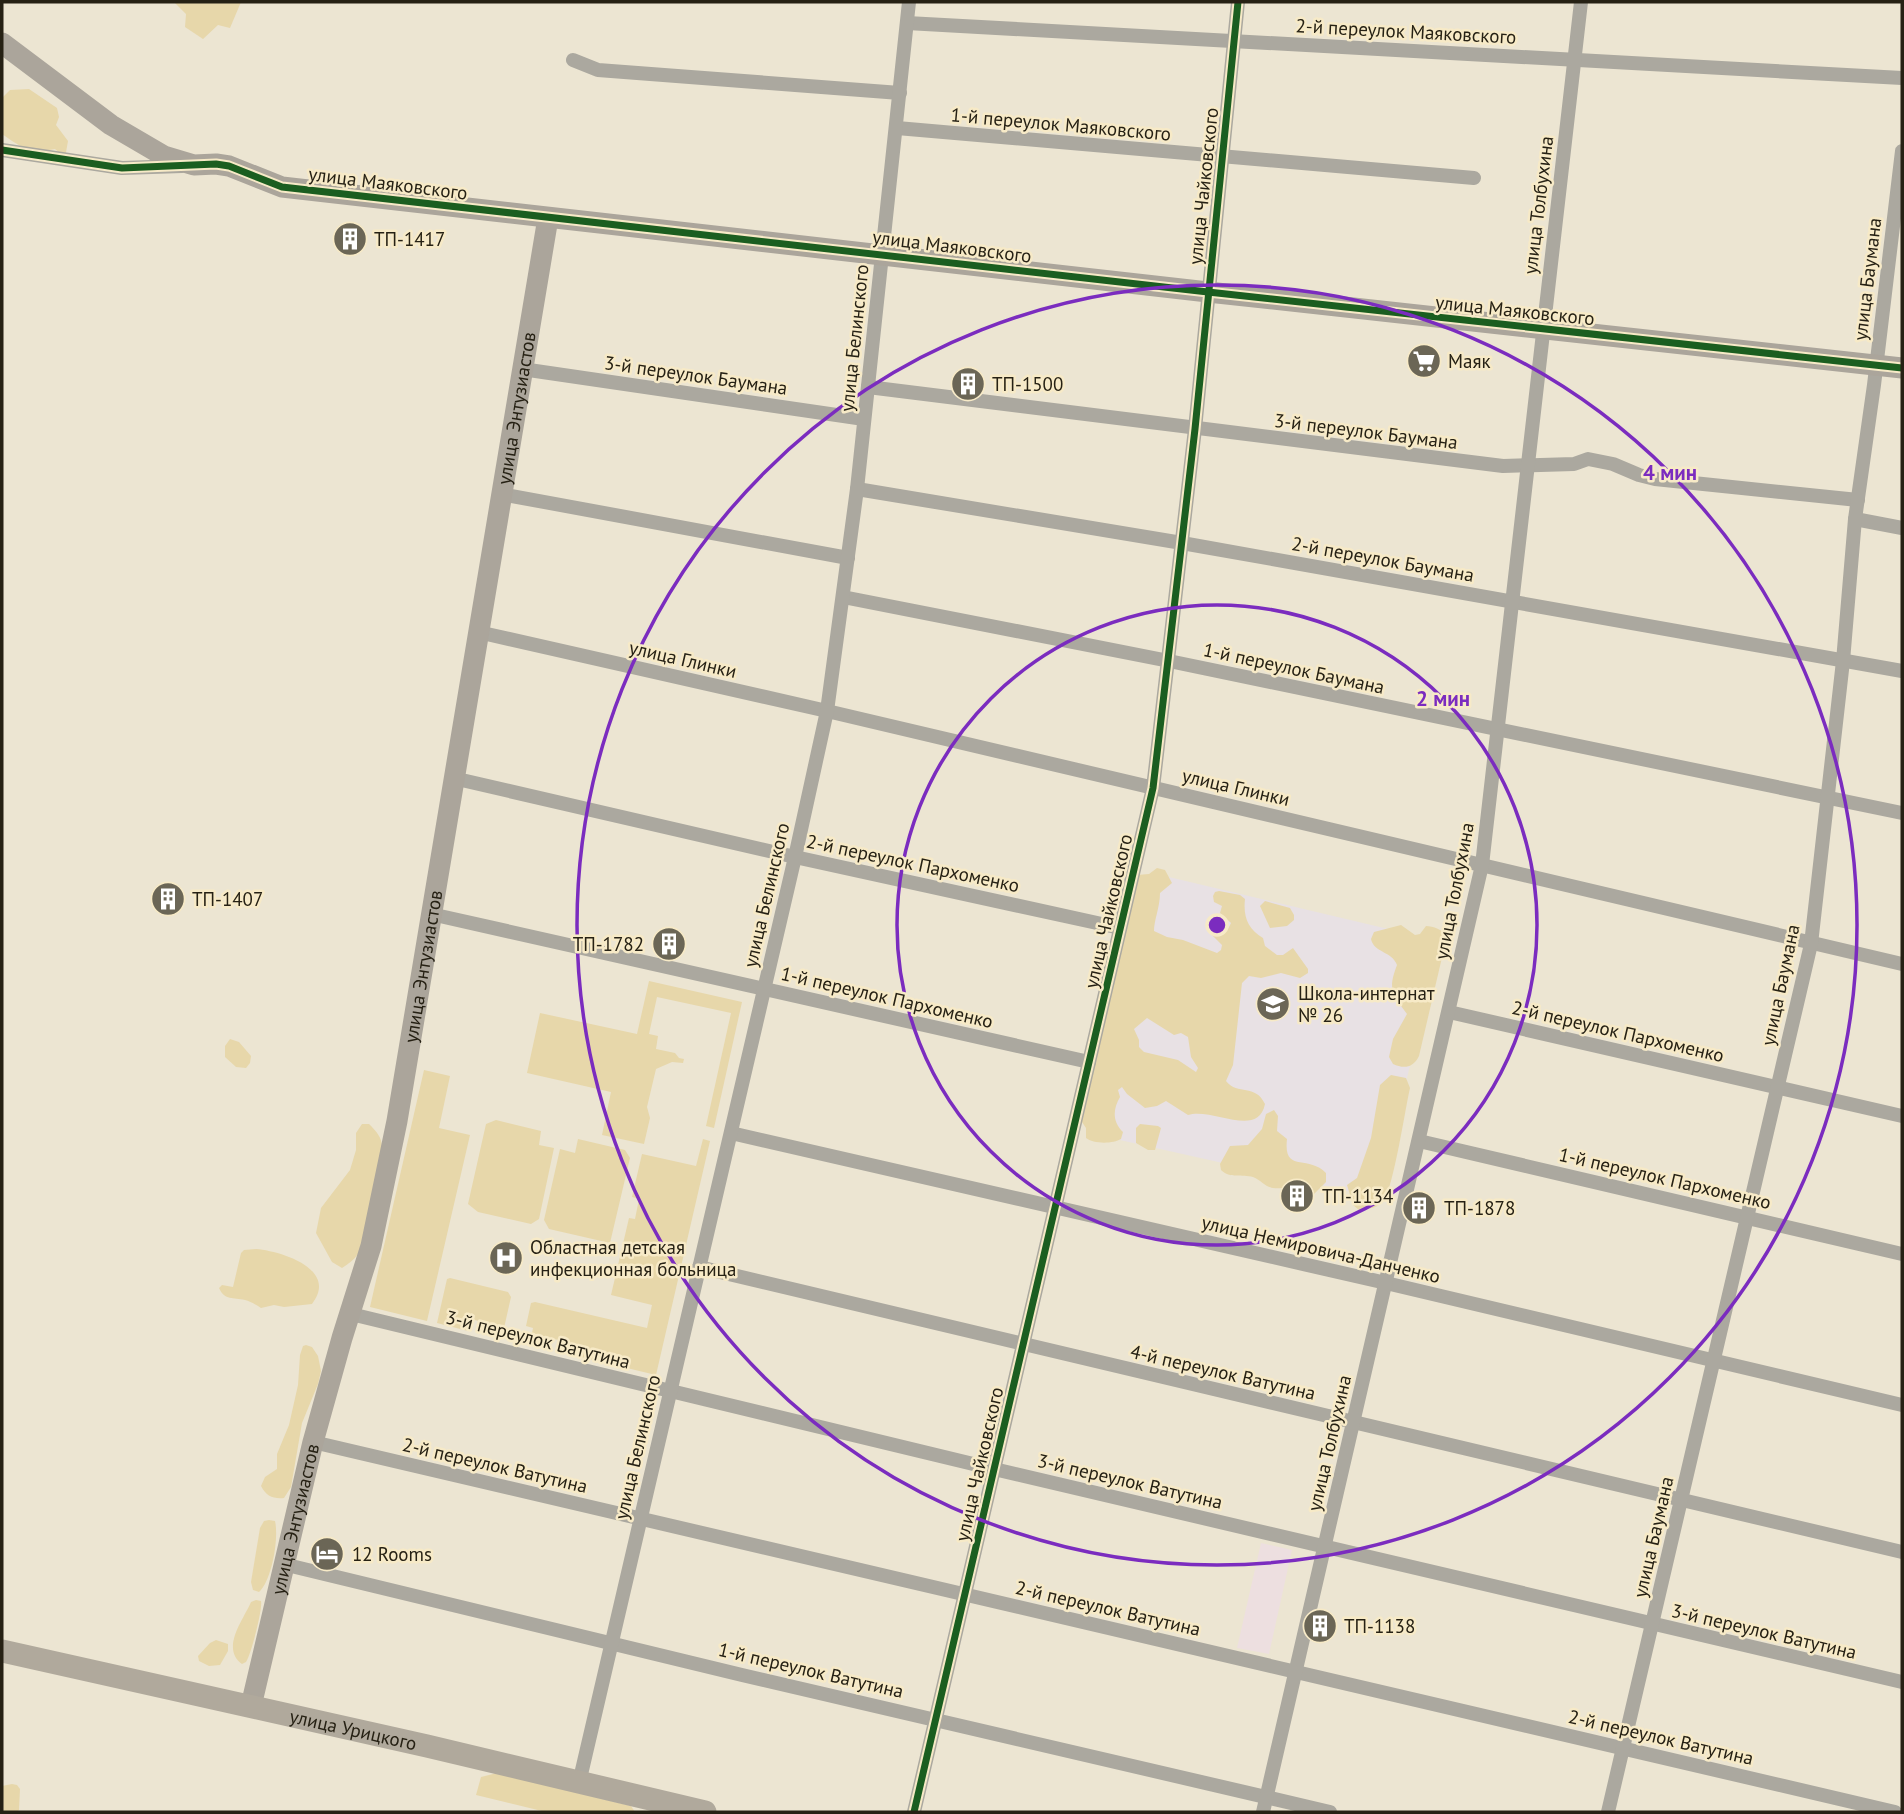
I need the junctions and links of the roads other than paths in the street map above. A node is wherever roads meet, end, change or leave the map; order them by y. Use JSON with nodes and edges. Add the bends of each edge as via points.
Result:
{"nodes":[{"id":1,"x":909,"y":2,"type":"edge"},
{"id":2,"x":1238,"y":2,"type":"edge"},
{"id":3,"x":1581,"y":2,"type":"edge"},
{"id":4,"x":907,"y":23,"type":"junction"},
{"id":5,"x":1234,"y":41,"type":"junction"},
{"id":6,"x":2,"y":43,"type":"edge"},
{"id":7,"x":1575,"y":58,"type":"junction"},
{"id":8,"x":573,"y":60,"type":"dead end"},
{"id":9,"x":1902,"y":78,"type":"edge"},
{"id":10,"x":900,"y":93,"type":"junction"},
{"id":11,"x":897,"y":128,"type":"junction"},
{"id":12,"x":2,"y":150,"type":"edge"},
{"id":13,"x":1902,"y":151,"type":"edge"},
{"id":14,"x":1223,"y":158,"type":"junction"},
{"id":15,"x":194,"y":165,"type":"junction"},
{"id":16,"x":1474,"y":178,"type":"dead end"},
{"id":17,"x":1898,"y":213,"type":"edge"},
{"id":18,"x":548,"y":218,"type":"junction"},
{"id":19,"x":882,"y":254,"type":"junction"},
{"id":20,"x":1208,"y":292,"type":"junction"},
{"id":21,"x":1542,"y":329,"type":"junction"},
{"id":22,"x":1877,"y":365,"type":"junction"},
{"id":23,"x":1902,"y":368,"type":"edge"},
{"id":24,"x":523,"y":369,"type":"junction"},
{"id":25,"x":868,"y":387,"type":"junction"},
{"id":26,"x":864,"y":419,"type":"junction"},
{"id":27,"x":1195,"y":429,"type":"junction"},
{"id":28,"x":1527,"y":467,"type":"junction"},
{"id":29,"x":857,"y":489,"type":"junction"},
{"id":30,"x":501,"y":494,"type":"junction"},
{"id":31,"x":1858,"y":500,"type":"junction"},
{"id":32,"x":1855,"y":519,"type":"junction"},
{"id":33,"x":1902,"y":528,"type":"edge"},
{"id":34,"x":1182,"y":543,"type":"junction"},
{"id":35,"x":848,"y":558,"type":"junction"},
{"id":36,"x":843,"y":597,"type":"junction"},
{"id":37,"x":1512,"y":601,"type":"junction"},
{"id":38,"x":478,"y":632,"type":"junction"},
{"id":39,"x":1168,"y":661,"type":"junction"},
{"id":40,"x":1843,"y":661,"type":"junction"},
{"id":41,"x":1902,"y":671,"type":"edge"},
{"id":42,"x":827,"y":711,"type":"junction"},
{"id":43,"x":1497,"y":730,"type":"junction"},
{"id":44,"x":453,"y":778,"type":"junction"},
{"id":45,"x":1153,"y":788,"type":"junction"},
{"id":46,"x":1827,"y":798,"type":"junction"},
{"id":47,"x":1902,"y":813,"type":"edge"},
{"id":48,"x":795,"y":858,"type":"junction"},
{"id":49,"x":1482,"y":866,"type":"junction"},
{"id":50,"x":431,"y":914,"type":"junction"},
{"id":51,"x":1120,"y":928,"type":"junction"},
{"id":52,"x":1811,"y":943,"type":"junction"},
{"id":53,"x":1902,"y":964,"type":"edge"},
{"id":54,"x":764,"y":989,"type":"junction"},
{"id":55,"x":1449,"y":1012,"type":"junction"},
{"id":56,"x":1088,"y":1062,"type":"junction"},
{"id":57,"x":1778,"y":1087,"type":"junction"},
{"id":58,"x":1902,"y":1116,"type":"edge"},
{"id":59,"x":730,"y":1133,"type":"junction"},
{"id":60,"x":1419,"y":1141,"type":"junction"},
{"id":61,"x":1055,"y":1207,"type":"junction"},
{"id":62,"x":1747,"y":1217,"type":"junction"},
{"id":63,"x":1902,"y":1254,"type":"edge"},
{"id":64,"x":699,"y":1267,"type":"junction"},
{"id":65,"x":1386,"y":1283,"type":"junction"},
{"id":66,"x":351,"y":1314,"type":"junction"},
{"id":67,"x":1023,"y":1345,"type":"junction"},
{"id":68,"x":1714,"y":1360,"type":"junction"},
{"id":69,"x":670,"y":1391,"type":"junction"},
{"id":70,"x":1902,"y":1405,"type":"edge"},
{"id":71,"x":1353,"y":1422,"type":"junction"},
{"id":72,"x":313,"y":1442,"type":"junction"},
{"id":73,"x":994,"y":1469,"type":"junction"},
{"id":74,"x":1681,"y":1500,"type":"junction"},
{"id":75,"x":640,"y":1520,"type":"junction"},
{"id":76,"x":1324,"y":1546,"type":"junction"},
{"id":77,"x":1902,"y":1552,"type":"edge"},
{"id":78,"x":283,"y":1564,"type":"junction"},
{"id":79,"x":964,"y":1595,"type":"junction"},
{"id":80,"x":1652,"y":1625,"type":"junction"},
{"id":81,"x":612,"y":1643,"type":"junction"},
{"id":82,"x":2,"y":1651,"type":"edge"},
{"id":83,"x":1295,"y":1670,"type":"junction"},
{"id":84,"x":1902,"y":1682,"type":"edge"},
{"id":85,"x":251,"y":1706,"type":"junction"},
{"id":86,"x":935,"y":1719,"type":"junction"},
{"id":87,"x":1623,"y":1748,"type":"junction"},
{"id":88,"x":579,"y":1783,"type":"junction"},
{"id":89,"x":1266,"y":1797,"type":"junction"},
{"id":90,"x":705,"y":1812,"type":"edge"},
{"id":91,"x":914,"y":1812,"type":"edge"},
{"id":92,"x":1263,"y":1812,"type":"edge"},
{"id":93,"x":1330,"y":1812,"type":"edge"},
{"id":94,"x":1608,"y":1812,"type":"edge"},
{"id":95,"x":1895,"y":1812,"type":"edge"}],
"edges":[{"from":1,"to":4,"type":"street","name":"улица Белинского"},
{"from":2,"to":5,"type":"street","name":"улица Чайковского"},
{"from":3,"to":7,"type":"street","name":"улица Толбухина"},
{"from":4,"to":5,"type":"street","name":"2-й переулок Маяковского"},
{"from":4,"to":10,"type":"street","name":"улица Белинского"},
{"from":5,"to":7,"type":"street","name":"2-й переулок Маяковского"},
{"from":5,"to":14,"type":"street","name":"улица Чайковского"},
{"from":6,"to":15,"type":"street","via":[[111,125],[164,156]]},
{"from":7,"to":9,"type":"street","name":"2-й переулок Маяковского"},
{"from":7,"to":21,"type":"street","name":"улица Толбухина"},
{"from":8,"to":10,"type":"street","via":[[598,70]]},
{"from":10,"to":11,"type":"street","name":"улица Белинского"},
{"from":11,"to":14,"type":"street","name":"1-й переулок Маяковского"},
{"from":11,"to":19,"type":"street","name":"улица Белинского"},
{"from":12,"to":15,"type":"street","name":"улица Маяковского","via":[[122,168]]},
{"from":13,"to":17,"type":"street","name":"улица Баумана"},
{"from":14,"to":16,"type":"street","name":"1-й переулок Маяковского"},
{"from":14,"to":20,"type":"street","name":"улица Чайковского"},
{"from":15,"to":18,"type":"street","name":"улица Маяковского","via":[[229,166],[282,187]]},
{"from":17,"to":22,"type":"street","name":"улица Баумана"},
{"from":18,"to":19,"type":"street","name":"улица Маяковского"},
{"from":18,"to":24,"type":"street","name":"улица Энтузиастов"},
{"from":19,"to":20,"type":"street","name":"улица Маяковского"},
{"from":19,"to":25,"type":"street","name":"улица Белинского"},
{"from":20,"to":21,"type":"street","name":"улица Маяковского"},
{"from":20,"to":27,"type":"street","name":"улица Чайковского"},
{"from":21,"to":22,"type":"street","name":"улица Маяковского"},
{"from":21,"to":28,"type":"street","name":"улица Толбухина"},
{"from":22,"to":23,"type":"street","name":"улица Маяковского"},
{"from":22,"to":31,"type":"street","name":"улица Баумана"},
{"from":24,"to":26,"type":"street","name":"3-й переулок Баумана"},
{"from":24,"to":30,"type":"street","name":"улица Энтузиастов"},
{"from":25,"to":26,"type":"street","name":"улица Белинского"},
{"from":25,"to":27,"type":"street","name":"3-й переулок Баумана"},
{"from":26,"to":29,"type":"street","name":"улица Белинского"},
{"from":27,"to":28,"type":"street","name":"3-й переулок Баумана"},
{"from":27,"to":34,"type":"street","name":"улица Чайковского"},
{"from":28,"to":31,"type":"street","name":"3-й переулок Баумана","via":[[1574,464],[1588,458],[1655,479]]},
{"from":28,"to":37,"type":"street","name":"улица Толбухина"},
{"from":29,"to":34,"type":"street","name":"2-й переулок Баумана"},
{"from":29,"to":35,"type":"street","name":"улица Белинского"},
{"from":30,"to":35,"type":"street"},
{"from":30,"to":38,"type":"street","name":"улица Энтузиастов"},
{"from":31,"to":32,"type":"street","name":"улица Баумана"},
{"from":32,"to":33,"type":"street"},
{"from":32,"to":40,"type":"street","name":"улица Баумана"},
{"from":34,"to":37,"type":"street","name":"2-й переулок Баумана"},
{"from":34,"to":39,"type":"street","name":"улица Чайковского"},
{"from":35,"to":36,"type":"street","name":"улица Белинского"},
{"from":36,"to":39,"type":"street","name":"1-й переулок Баумана"},
{"from":36,"to":42,"type":"street","name":"улица Белинского"},
{"from":37,"to":40,"type":"street","name":"2-й переулок Баумана"},
{"from":37,"to":43,"type":"street","name":"улица Толбухина"},
{"from":38,"to":42,"type":"street","name":"улица Глинки"},
{"from":38,"to":44,"type":"street","name":"улица Энтузиастов"},
{"from":39,"to":43,"type":"street","name":"1-й переулок Баумана"},
{"from":39,"to":45,"type":"street","name":"улица Чайковского"},
{"from":40,"to":41,"type":"street","name":"2-й переулок Баумана"},
{"from":40,"to":46,"type":"street","name":"улица Баумана"},
{"from":42,"to":45,"type":"street","name":"улица Глинки"},
{"from":42,"to":48,"type":"street","name":"улица Белинского"},
{"from":43,"to":46,"type":"street","name":"1-й переулок Баумана"},
{"from":43,"to":49,"type":"street","name":"улица Толбухина"},
{"from":44,"to":48,"type":"street","name":"2-й переулок Пархоменко"},
{"from":44,"to":50,"type":"street","name":"улица Энтузиастов"},
{"from":45,"to":49,"type":"street","name":"улица Глинки"},
{"from":45,"to":51,"type":"street","name":"улица Чайковского"},
{"from":46,"to":47,"type":"street","name":"1-й переулок Баумана"},
{"from":46,"to":52,"type":"street","name":"улица Баумана"},
{"from":48,"to":51,"type":"street","name":"2-й переулок Пархоменко"},
{"from":48,"to":54,"type":"street","name":"улица Белинского"},
{"from":49,"to":52,"type":"street","name":"улица Глинки"},
{"from":49,"to":55,"type":"street","name":"улица Толбухина"},
{"from":50,"to":54,"type":"street","name":"1-й переулок Пархоменко"},
{"from":50,"to":66,"type":"street","name":"улица Энтузиастов","via":[[397,1121],[371,1246]]},
{"from":51,"to":56,"type":"street","name":"улица Чайковского"},
{"from":52,"to":53,"type":"street","name":"улица Глинки"},
{"from":52,"to":57,"type":"street","name":"улица Баумана"},
{"from":54,"to":56,"type":"street","name":"1-й переулок Пархоменко"},
{"from":54,"to":59,"type":"street","name":"улица Белинского"},
{"from":55,"to":57,"type":"street","name":"2-й переулок Пархоменко"},
{"from":55,"to":60,"type":"street","name":"улица Толбухина"},
{"from":56,"to":61,"type":"street","name":"улица Чайковского"},
{"from":57,"to":58,"type":"street","name":"2-й переулок Пархоменко"},
{"from":57,"to":62,"type":"street","name":"улица Баумана"},
{"from":59,"to":61,"type":"street","name":"улица Немировича-Данченко"},
{"from":59,"to":64,"type":"street","name":"улица Белинского"},
{"from":60,"to":62,"type":"street","name":"1-й переулок Пархоменко"},
{"from":60,"to":65,"type":"street","name":"улица Толбухина"},
{"from":61,"to":65,"type":"street","name":"улица Немировича-Данченко"},
{"from":61,"to":67,"type":"street","name":"улица Чайковского"},
{"from":62,"to":63,"type":"street","name":"1-й переулок Пархоменко"},
{"from":62,"to":68,"type":"street","name":"улица Баумана"},
{"from":64,"to":67,"type":"street","name":"4-й переулок Ватутина"},
{"from":64,"to":69,"type":"street","name":"улица Белинского"},
{"from":65,"to":68,"type":"street","name":"улица Немировича-Данченко"},
{"from":65,"to":71,"type":"street","name":"улица Толбухина"},
{"from":66,"to":69,"type":"street","name":"3-й переулок Ватутина"},
{"from":66,"to":72,"type":"street","name":"улица Энтузиастов"},
{"from":67,"to":71,"type":"street","name":"4-й переулок Ватутина"},
{"from":67,"to":73,"type":"street","name":"улица Чайковского"},
{"from":68,"to":70,"type":"street","name":"улица Немировича-Данченко"},
{"from":68,"to":74,"type":"street","name":"улица Баумана"},
{"from":69,"to":73,"type":"street","name":"3-й переулок Ватутина"},
{"from":69,"to":75,"type":"street","name":"улица Белинского"},
{"from":71,"to":74,"type":"street","name":"4-й переулок Ватутина"},
{"from":71,"to":76,"type":"street","name":"улица Толбухина"},
{"from":72,"to":75,"type":"street","name":"2-й переулок Ватутина"},
{"from":72,"to":78,"type":"street","name":"улица Энтузиастов"},
{"from":73,"to":76,"type":"street","name":"3-й переулок Ватутина"},
{"from":73,"to":79,"type":"street","name":"улица Чайковского"},
{"from":74,"to":77,"type":"street","name":"4-й переулок Ватутина"},
{"from":74,"to":80,"type":"street","name":"улица Баумана"},
{"from":75,"to":79,"type":"street","name":"2-й переулок Ватутина"},
{"from":75,"to":81,"type":"street","name":"улица Белинского"},
{"from":76,"to":80,"type":"street","name":"3-й переулок Ватутина"},
{"from":76,"to":83,"type":"street","name":"улица Толбухина"},
{"from":78,"to":81,"type":"street","name":"1-й переулок Ватутина"},
{"from":78,"to":85,"type":"street","name":"улица Энтузиастов"},
{"from":79,"to":83,"type":"street","name":"2-й переулок Ватутина"},
{"from":79,"to":86,"type":"street","name":"улица Чайковского"},
{"from":80,"to":84,"type":"street","name":"3-й переулок Ватутина"},
{"from":80,"to":87,"type":"street","name":"улица Баумана"},
{"from":81,"to":86,"type":"street","name":"1-й переулок Ватутина"},
{"from":81,"to":88,"type":"street","name":"улица Белинского"},
{"from":82,"to":85,"type":"main road","name":"улица Урицкого"},
{"from":83,"to":87,"type":"street","name":"2-й переулок Ватутина"},
{"from":83,"to":89,"type":"street","name":"улица Толбухина"},
{"from":85,"to":88,"type":"main road","name":"улица Урицкого"},
{"from":86,"to":89,"type":"street","name":"1-й переулок Ватутина"},
{"from":86,"to":91,"type":"street","name":"улица Чайковского"},
{"from":87,"to":94,"type":"street","name":"улица Баумана"},
{"from":87,"to":95,"type":"street","name":"2-й переулок Ватутина"},
{"from":88,"to":90,"type":"main road","name":"улица Урицкого"},
{"from":89,"to":92,"type":"street","name":"улица Толбухина"},
{"from":89,"to":93,"type":"street","name":"1-й переулок Ватутина"}]}
